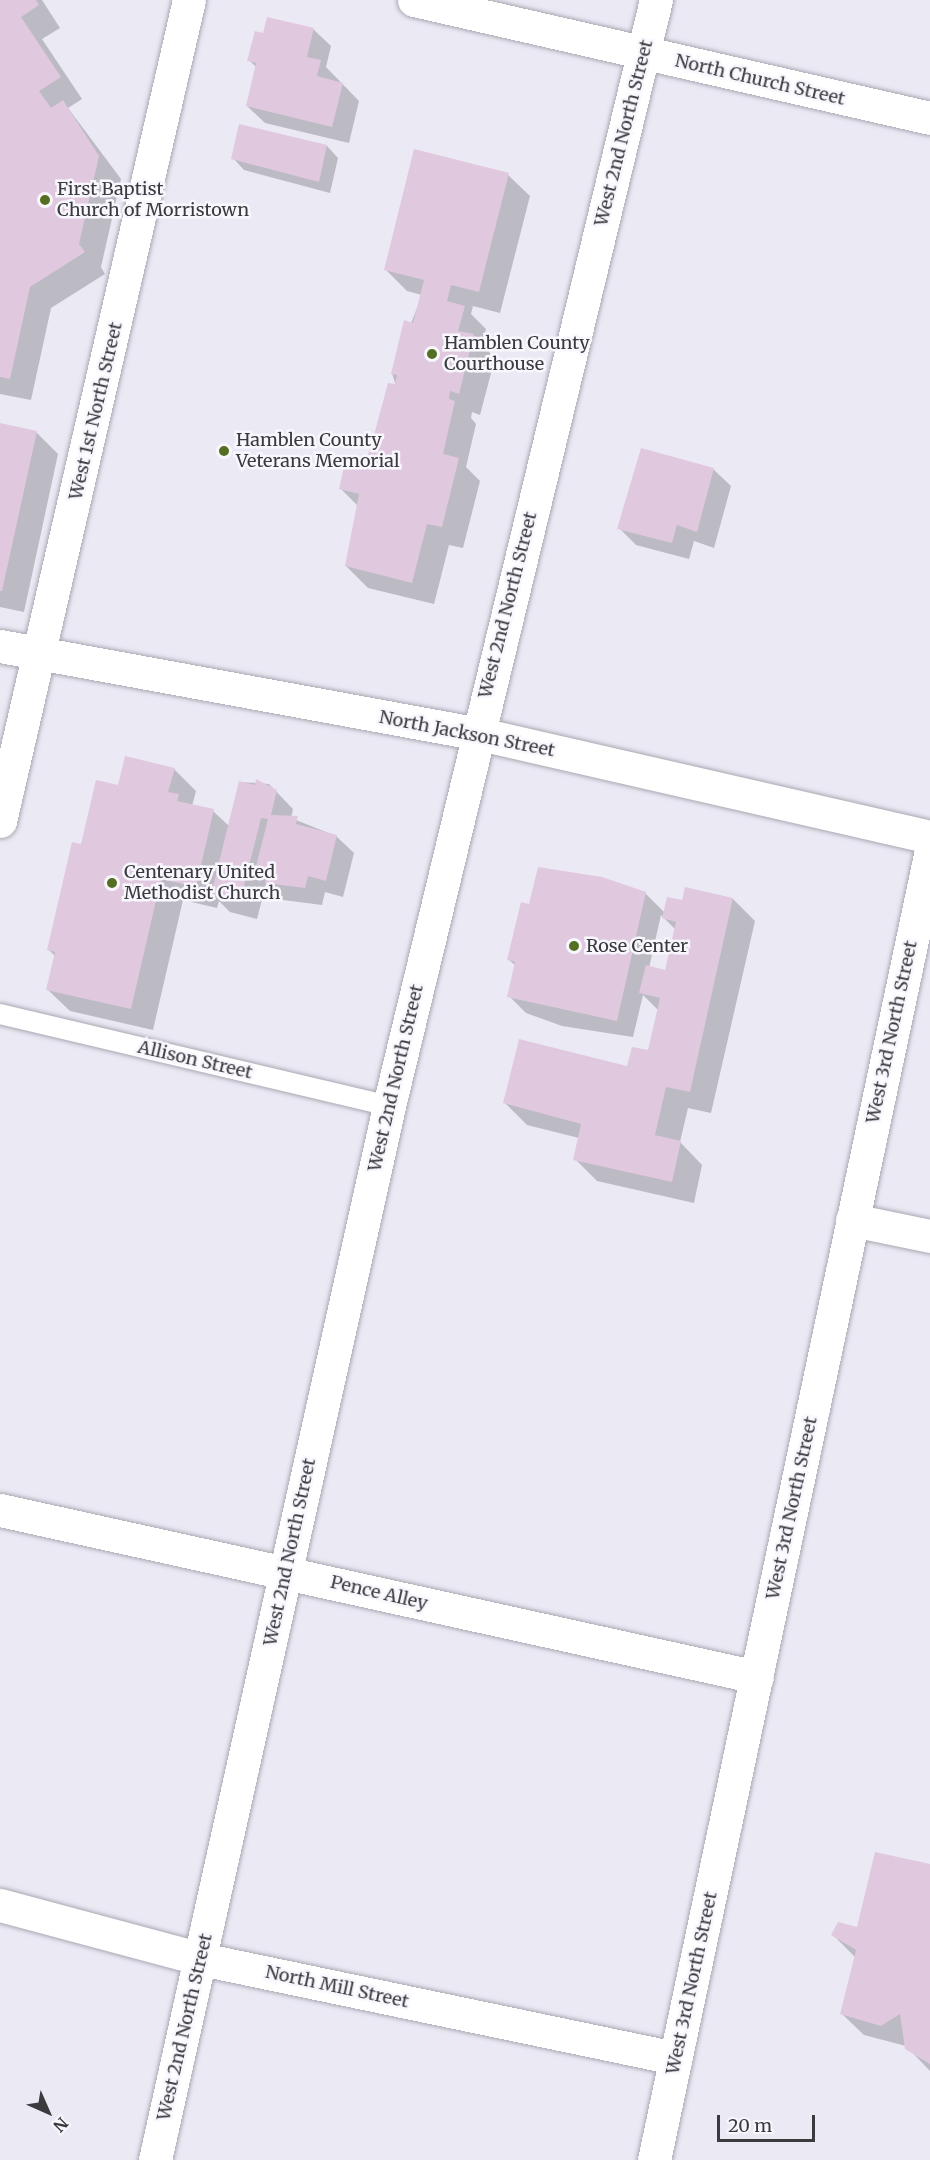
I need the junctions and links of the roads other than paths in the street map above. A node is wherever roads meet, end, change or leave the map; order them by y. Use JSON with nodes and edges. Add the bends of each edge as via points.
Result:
{"nodes":[{"id":1,"x":189,"y":0,"type":"edge"},
{"id":2,"x":414,"y":0,"type":"edge"},
{"id":3,"x":656,"y":0,"type":"edge"},
{"id":4,"x":644,"y":54,"type":"junction"},
{"id":5,"x":930,"y":118,"type":"edge"},
{"id":6,"x":0,"y":646,"type":"edge"},
{"id":7,"x":41,"y":654,"type":"junction"},
{"id":8,"x":476,"y":734,"type":"junction"},
{"id":9,"x":0,"y":821,"type":"edge"},
{"id":10,"x":930,"y":837,"type":"edge"},
{"id":11,"x":930,"y":855,"type":"edge"},
{"id":12,"x":0,"y":1014,"type":"edge"},
{"id":13,"x":389,"y":1106,"type":"junction"},
{"id":14,"x":852,"y":1220,"type":"junction"},
{"id":15,"x":930,"y":1236,"type":"edge"},
{"id":16,"x":0,"y":1510,"type":"edge"},
{"id":17,"x":285,"y":1572,"type":"junction"},
{"id":18,"x":757,"y":1677,"type":"junction"},
{"id":19,"x":0,"y":1905,"type":"edge"},
{"id":20,"x":201,"y":1959,"type":"junction"},
{"id":21,"x":676,"y":2058,"type":"junction"},
{"id":22,"x":156,"y":2160,"type":"edge"},
{"id":23,"x":654,"y":2160,"type":"edge"}],
"edges":[{"from":1,"to":7,"type":"street","name":"West 1st North Street"},
{"from":2,"to":4,"type":"street","name":"North Church Street"},
{"from":3,"to":4,"type":"street","name":"West 2nd North Street"},
{"from":4,"to":5,"type":"street","name":"North Church Street"},
{"from":4,"to":8,"type":"street","name":"West 2nd North Street"},
{"from":6,"to":7,"type":"street","name":"North Jackson Street"},
{"from":7,"to":8,"type":"street","name":"North Jackson Street"},
{"from":7,"to":9,"type":"street","name":"West 1st North Street"},
{"from":8,"to":10,"type":"street","name":"North Jackson Street"},
{"from":8,"to":13,"type":"street","name":"West 2nd North Street"},
{"from":11,"to":14,"type":"street","name":"West 3rd North Street"},
{"from":12,"to":13,"type":"lane","name":"Allison Street"},
{"from":13,"to":17,"type":"street","name":"West 2nd North Street"},
{"from":14,"to":15,"type":"street"},
{"from":14,"to":18,"type":"street","name":"West 3rd North Street"},
{"from":16,"to":17,"type":"street","name":"Pence Alley"},
{"from":17,"to":18,"type":"street","name":"Pence Alley"},
{"from":17,"to":20,"type":"street","name":"West 2nd North Street"},
{"from":18,"to":21,"type":"street","name":"West 3rd North Street"},
{"from":19,"to":20,"type":"street","name":"North Mill Street"},
{"from":20,"to":21,"type":"street","name":"North Mill Street"},
{"from":20,"to":22,"type":"street","name":"West 2nd North Street"},
{"from":21,"to":23,"type":"street","name":"West 3rd North Street"}]}
